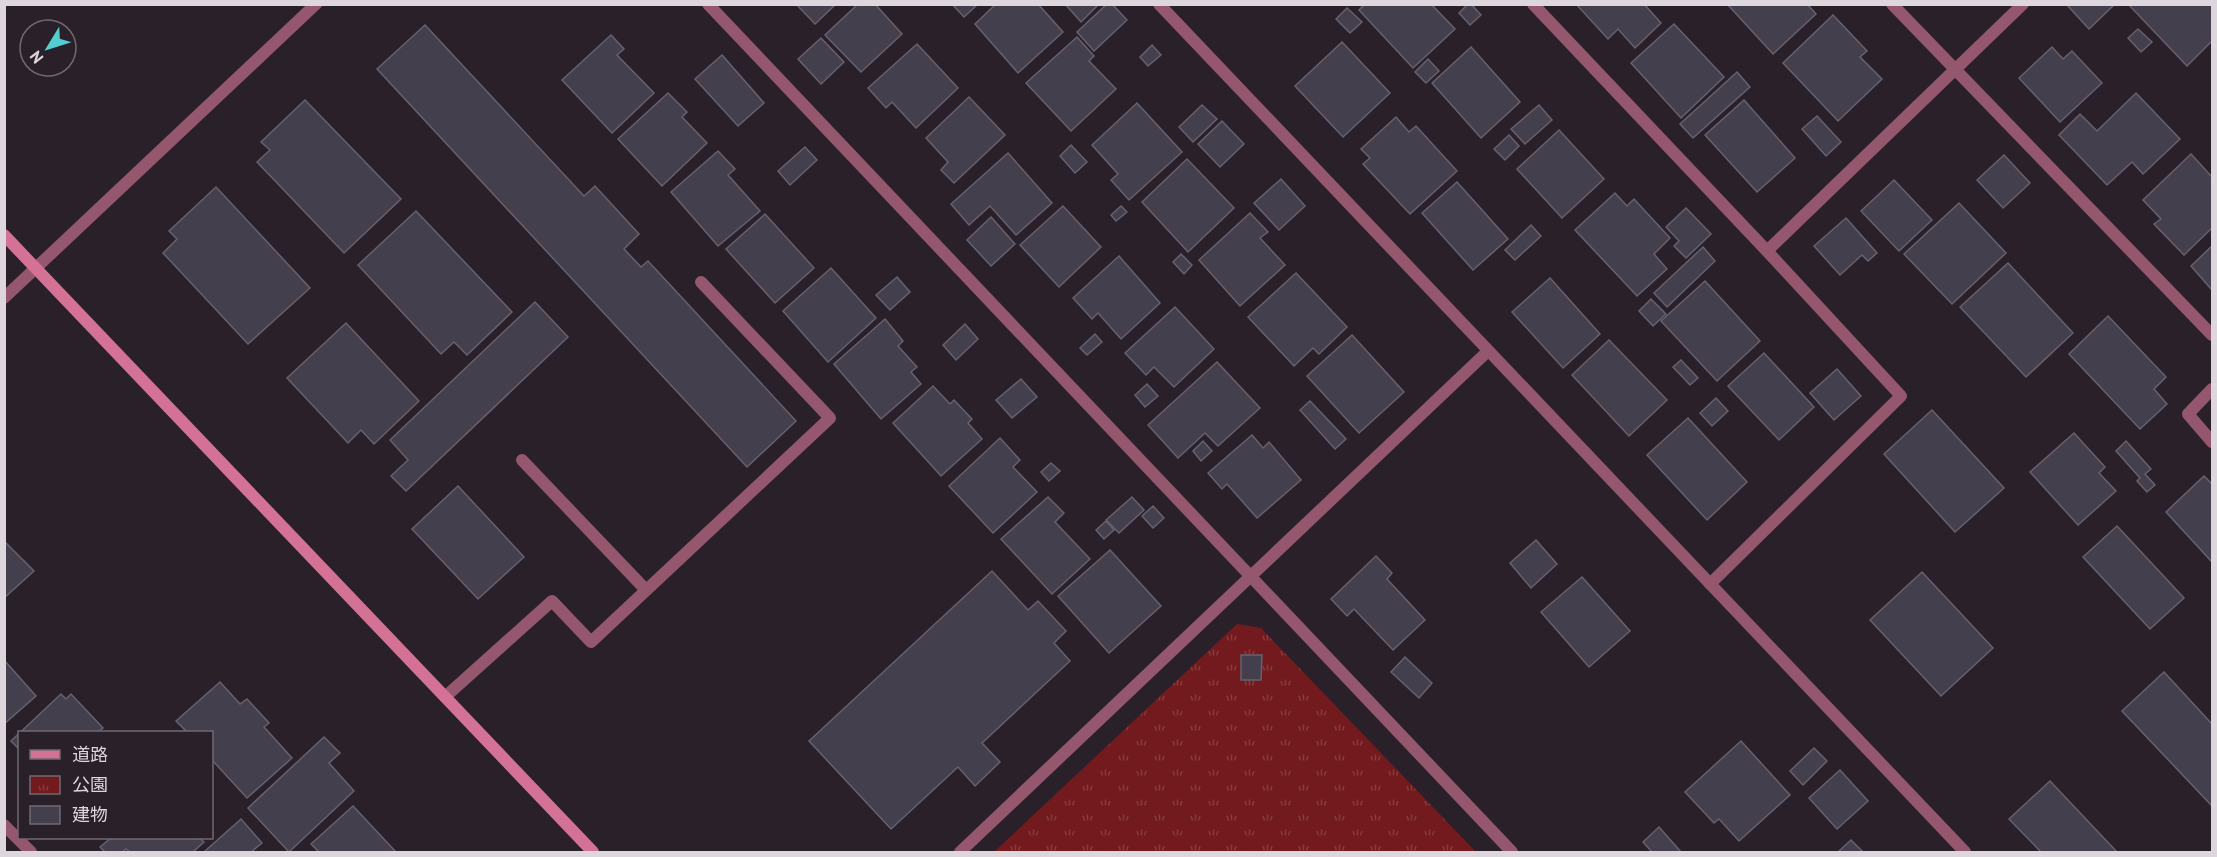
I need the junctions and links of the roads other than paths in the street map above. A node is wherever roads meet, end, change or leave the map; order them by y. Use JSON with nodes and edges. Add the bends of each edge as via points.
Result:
{"nodes":[{"id":1,"x":316,"y":4,"type":"edge"},
{"id":2,"x":708,"y":4,"type":"edge"},
{"id":3,"x":1159,"y":4,"type":"edge"},
{"id":4,"x":1533,"y":4,"type":"edge"},
{"id":5,"x":1892,"y":4,"type":"edge"},
{"id":6,"x":2023,"y":4,"type":"edge"},
{"id":7,"x":1955,"y":71,"type":"junction"},
{"id":8,"x":4,"y":235,"type":"edge"},
{"id":9,"x":1767,"y":251,"type":"junction"},
{"id":10,"x":36,"y":268,"type":"junction"},
{"id":11,"x":701,"y":282,"type":"dead end"},
{"id":12,"x":4,"y":298,"type":"edge"},
{"id":13,"x":2212,"y":335,"type":"edge"},
{"id":14,"x":1487,"y":352,"type":"junction"},
{"id":15,"x":2212,"y":389,"type":"edge"},
{"id":16,"x":2212,"y":442,"type":"edge"},
{"id":17,"x":522,"y":460,"type":"dead end"},
{"id":18,"x":1250,"y":578,"type":"junction"},
{"id":19,"x":1710,"y":584,"type":"junction"},
{"id":20,"x":646,"y":590,"type":"junction"},
{"id":21,"x":445,"y":697,"type":"junction"},
{"id":22,"x":4,"y":825,"type":"edge"},
{"id":23,"x":31,"y":852,"type":"edge"},
{"id":24,"x":593,"y":852,"type":"edge"},
{"id":25,"x":960,"y":852,"type":"edge"},
{"id":26,"x":1512,"y":852,"type":"edge"},
{"id":27,"x":1965,"y":852,"type":"edge"}],
"edges":[{"from":1,"to":10,"type":"street"},
{"from":2,"to":18,"type":"street"},
{"from":3,"to":14,"type":"street"},
{"from":4,"to":9,"type":"street"},
{"from":5,"to":7,"type":"street"},
{"from":6,"to":7,"type":"street"},
{"from":7,"to":9,"type":"street"},
{"from":7,"to":13,"type":"street"},
{"from":8,"to":10,"type":"street"},
{"from":9,"to":19,"type":"street","via":[[1901,396]]},
{"from":10,"to":12,"type":"street"},
{"from":10,"to":21,"type":"street"},
{"from":11,"to":20,"type":"street","via":[[830,418]]},
{"from":14,"to":18,"type":"street"},
{"from":14,"to":19,"type":"street"},
{"from":15,"to":16,"type":"street","via":[[2188,414]]},
{"from":17,"to":20,"type":"street"},
{"from":18,"to":25,"type":"street"},
{"from":18,"to":26,"type":"street"},
{"from":19,"to":27,"type":"street"},
{"from":20,"to":21,"type":"street","via":[[591,642],[552,601]]},
{"from":21,"to":24,"type":"street"},
{"from":22,"to":23,"type":"street"}]}
